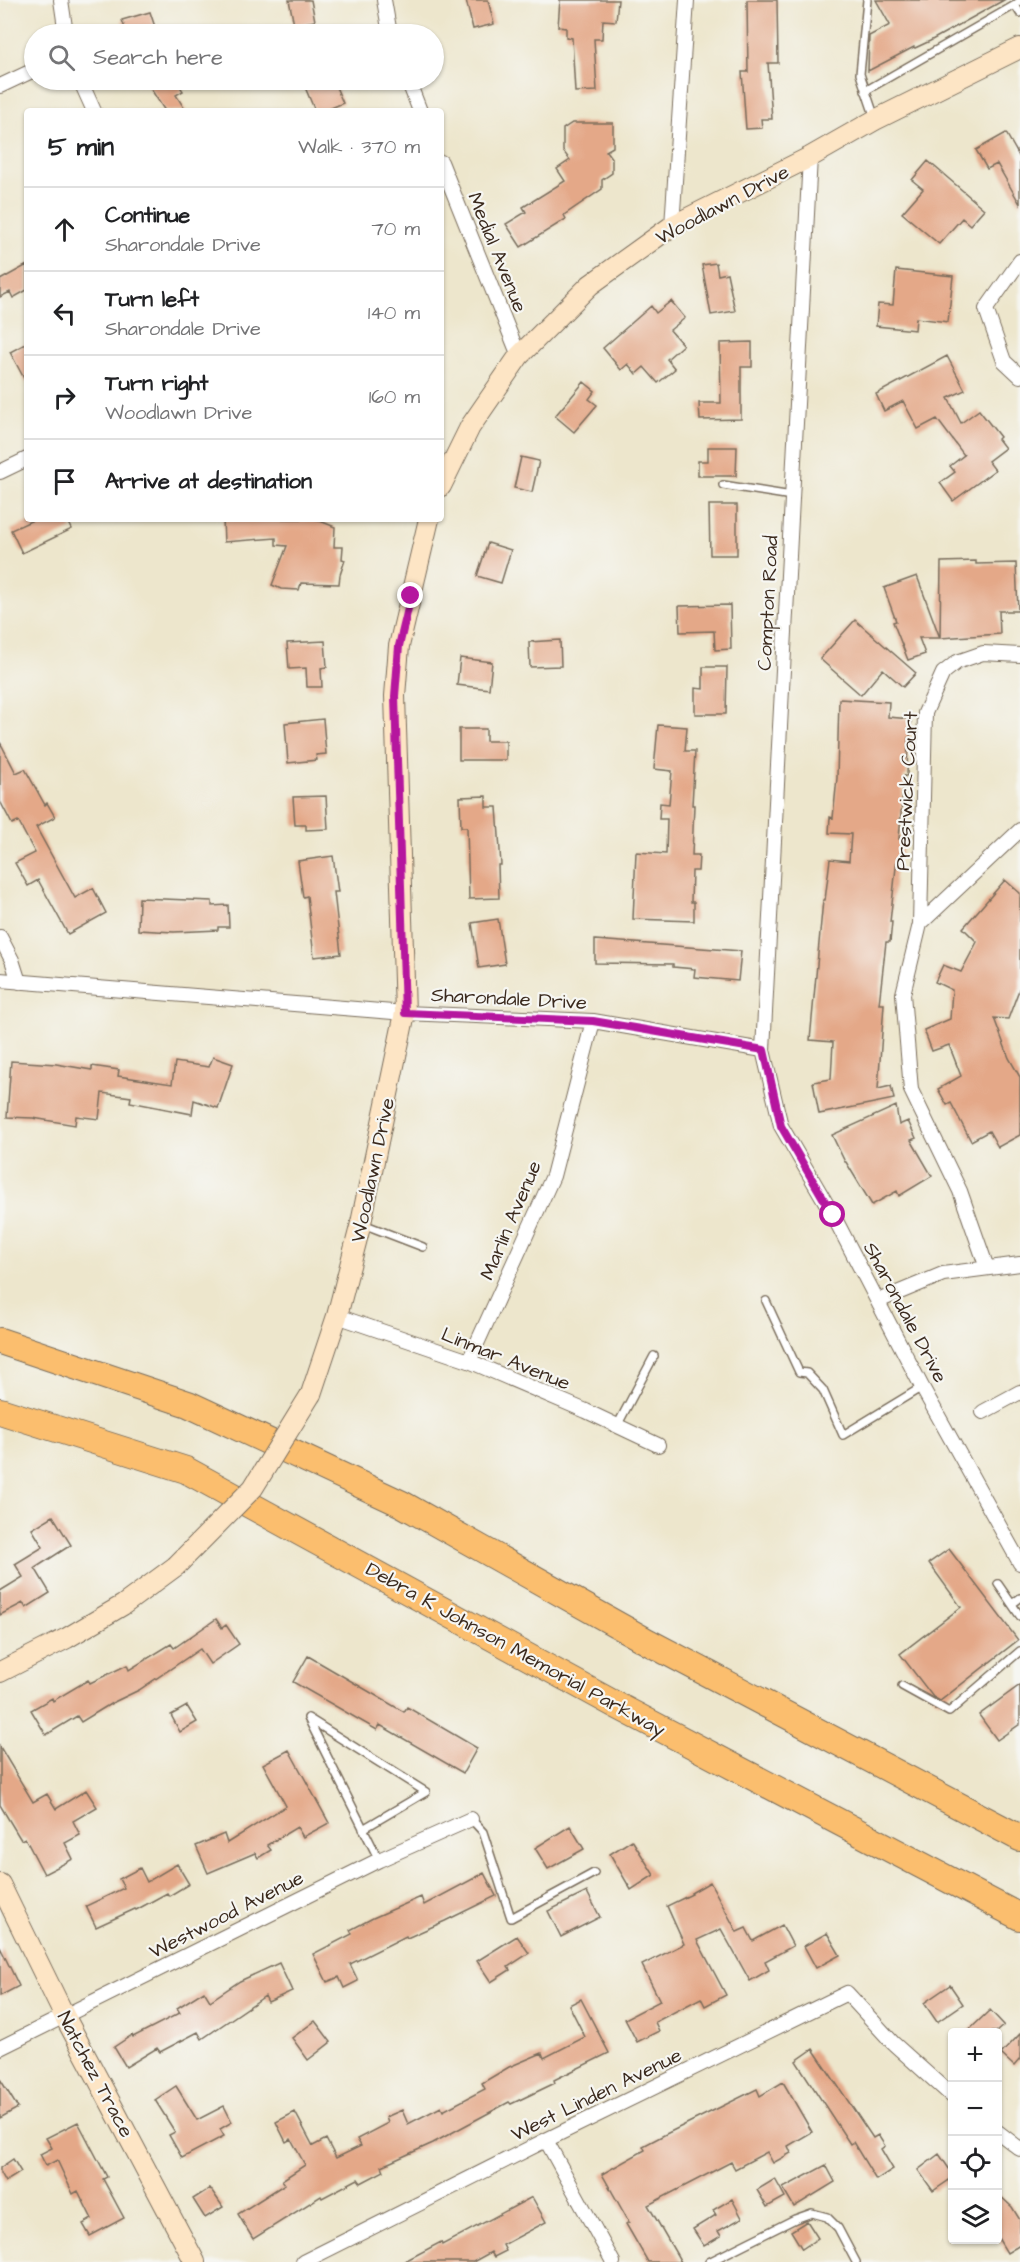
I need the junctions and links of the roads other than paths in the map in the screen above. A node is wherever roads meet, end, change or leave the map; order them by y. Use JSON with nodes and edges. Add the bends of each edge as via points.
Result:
{"nodes":[{"id":1,"x":61,"y":0,"type":"edge"},
{"id":2,"x":384,"y":0,"type":"edge"},
{"id":3,"x":687,"y":0,"type":"edge"},
{"id":4,"x":867,"y":0,"type":"edge"},
{"id":5,"x":1017,"y":3,"type":"edge"},
{"id":6,"x":1020,"y":14,"type":"edge"},
{"id":7,"x":65,"y":24,"type":"edge"},
{"id":8,"x":388,"y":24,"type":"edge"},
{"id":9,"x":1020,"y":48,"type":"edge"},
{"id":10,"x":24,"y":75,"type":"edge"},
{"id":11,"x":0,"y":86,"type":"edge"},
{"id":12,"x":85,"y":90,"type":"edge"},
{"id":13,"x":412,"y":90,"type":"edge"},
{"id":14,"x":865,"y":91,"type":"junction"},
{"id":15,"x":93,"y":108,"type":"edge"},
{"id":16,"x":419,"y":108,"type":"edge"},
{"id":17,"x":875,"y":120,"type":"junction"},
{"id":18,"x":810,"y":157,"type":"junction"},
{"id":19,"x":444,"y":169,"type":"edge"},
{"id":20,"x":672,"y":226,"type":"junction"},
{"id":21,"x":1020,"y":261,"type":"edge"},
{"id":22,"x":519,"y":356,"type":"junction"},
{"id":23,"x":1020,"y":376,"type":"edge"},
{"id":24,"x":24,"y":460,"type":"edge"},
{"id":25,"x":0,"y":472,"type":"edge"},
{"id":26,"x":444,"y":480,"type":"edge"},
{"id":27,"x":723,"y":485,"type":"dead end"},
{"id":28,"x":792,"y":496,"type":"junction"},
{"id":29,"x":428,"y":522,"type":"edge"},
{"id":30,"x":1020,"y":655,"type":"edge"},
{"id":31,"x":1020,"y":830,"type":"edge"},
{"id":32,"x":920,"y":924,"type":"junction"},
{"id":33,"x":0,"y":937,"type":"edge"},
{"id":34,"x":0,"y":980,"type":"edge"},
{"id":35,"x":19,"y":982,"type":"junction"},
{"id":36,"x":405,"y":1013,"type":"junction"},
{"id":37,"x":593,"y":1021,"type":"junction"},
{"id":38,"x":764,"y":1050,"type":"junction"},
{"id":39,"x":361,"y":1223,"type":"junction"},
{"id":40,"x":423,"y":1247,"type":"dead end"},
{"id":41,"x":1020,"y":1264,"type":"edge"},
{"id":42,"x":987,"y":1268,"type":"junction"},
{"id":43,"x":766,"y":1301,"type":"dead end"},
{"id":44,"x":878,"y":1301,"type":"junction"},
{"id":45,"x":337,"y":1316,"type":"junction"},
{"id":46,"x":0,"y":1341,"type":"edge"},
{"id":47,"x":654,"y":1356,"type":"dead end"},
{"id":48,"x":469,"y":1361,"type":"junction"},
{"id":49,"x":922,"y":1387,"type":"junction"},
{"id":50,"x":1020,"y":1392,"type":"edge"},
{"id":51,"x":0,"y":1411,"type":"edge"},
{"id":52,"x":983,"y":1412,"type":"dead end"},
{"id":53,"x":617,"y":1426,"type":"junction"},
{"id":54,"x":658,"y":1445,"type":"dead end"},
{"id":55,"x":1020,"y":1563,"type":"edge"},
{"id":56,"x":998,"y":1584,"type":"dead end"},
{"id":57,"x":1020,"y":1598,"type":"edge"},
{"id":58,"x":1012,"y":1604,"type":"junction"},
{"id":59,"x":1020,"y":1616,"type":"edge"},
{"id":60,"x":1020,"y":1651,"type":"edge"},
{"id":61,"x":0,"y":1672,"type":"edge"},
{"id":62,"x":902,"y":1686,"type":"dead end"},
{"id":63,"x":471,"y":1820,"type":"joint"},
{"id":64,"x":363,"y":1828,"type":"junction"},
{"id":65,"x":1020,"y":1838,"type":"edge"},
{"id":66,"x":379,"y":1860,"type":"junction"},
{"id":67,"x":594,"y":1873,"type":"dead end"},
{"id":68,"x":0,"y":1884,"type":"edge"},
{"id":69,"x":1020,"y":1917,"type":"edge"},
{"id":70,"x":65,"y":2017,"type":"junction"},
{"id":71,"x":0,"y":2048,"type":"edge"},
{"id":72,"x":948,"y":2092,"type":"edge"},
{"id":73,"x":1002,"y":2135,"type":"edge"},
{"id":74,"x":546,"y":2140,"type":"junction"},
{"id":75,"x":1020,"y":2149,"type":"edge"},
{"id":76,"x":195,"y":2262,"type":"edge"},
{"id":77,"x":303,"y":2262,"type":"edge"},
{"id":78,"x":614,"y":2262,"type":"edge"},
{"id":79,"x":709,"y":2262,"type":"edge"},
{"id":80,"x":856,"y":2262,"type":"edge"}],
"edges":[{"from":1,"to":7,"type":"street"},
{"from":2,"to":8,"type":"street"},
{"from":3,"to":20,"type":"street"},
{"from":4,"to":14,"type":"lane","via":[[860,74]]},
{"from":5,"to":6,"type":"lane"},
{"from":5,"to":14,"type":"lane"},
{"from":9,"to":17,"type":"main road","name":"Woodlawn Drive"},
{"from":10,"to":11,"type":"street"},
{"from":12,"to":15,"type":"street"},
{"from":13,"to":16,"type":"street"},
{"from":14,"to":17,"type":"lane"},
{"from":17,"to":18,"type":"main road","name":"Woodlawn Drive"},
{"from":18,"to":20,"type":"main road","name":"Woodlawn Drive"},
{"from":18,"to":28,"type":"street","name":"Compton Road"},
{"from":19,"to":22,"type":"street","name":"Medial Avenue"},
{"from":20,"to":22,"type":"main road","name":"Woodlawn Drive","via":[[590,285]]},
{"from":21,"to":23,"type":"street","via":[[986,309],[1004,361]]},
{"from":22,"to":26,"type":"main road","name":"Woodlawn Drive","via":[[470,427]]},
{"from":24,"to":25,"type":"street"},
{"from":27,"to":28,"type":"lane"},
{"from":28,"to":38,"type":"street","name":"Compton Road"},
{"from":29,"to":36,"type":"main road","name":"Woodlawn Drive","via":[[399,646],[395,696]]},
{"from":30,"to":32,"type":"street","name":"Prestwick Court","via":[[982,653],[957,662],[943,673],[925,713]]},
{"from":31,"to":32,"type":"street"},
{"from":32,"to":42,"type":"street","name":"Prestwick Court","via":[[903,994],[911,1090],[960,1191]]},
{"from":33,"to":35,"type":"street"},
{"from":34,"to":35,"type":"street","name":"Sharondale Drive"},
{"from":35,"to":36,"type":"street","name":"Sharondale Drive"},
{"from":36,"to":37,"type":"street","name":"Sharondale Drive"},
{"from":36,"to":39,"type":"main road","name":"Woodlawn Drive"},
{"from":37,"to":38,"type":"street","name":"Sharondale Drive"},
{"from":37,"to":48,"type":"street","name":"Marlin Avenue","via":[[553,1176]]},
{"from":38,"to":44,"type":"street","name":"Sharondale Drive","via":[[781,1126]]},
{"from":39,"to":40,"type":"lane"},
{"from":39,"to":45,"type":"main road","name":"Woodlawn Drive"},
{"from":41,"to":42,"type":"street"},
{"from":42,"to":44,"type":"street","via":[[943,1274]]},
{"from":43,"to":49,"type":"lane","via":[[799,1372],[807,1373],[823,1390],[843,1435]]},
{"from":44,"to":49,"type":"street","name":"Sharondale Drive"},
{"from":45,"to":48,"type":"street","name":"Linmar Avenue"},
{"from":45,"to":61,"type":"main road","name":"Woodlawn Drive","bridge":true,"via":[[310,1394],[253,1488],[176,1566],[123,1605]]},
{"from":46,"to":65,"type":"highway","via":[[188,1404],[402,1504],[648,1642]]},
{"from":47,"to":53,"type":"lane"},
{"from":48,"to":53,"type":"street","name":"Linmar Avenue"},
{"from":49,"to":55,"type":"street","name":"Sharondale Drive"},
{"from":50,"to":52,"type":"street"},
{"from":51,"to":69,"type":"highway","name":"Debra K Johnson Memorial Parkway","via":[[186,1470],[616,1705]]},
{"from":53,"to":54,"type":"street","name":"Linmar Avenue"},
{"from":56,"to":58,"type":"lane"},
{"from":57,"to":58,"type":"lane"},
{"from":58,"to":59,"type":"lane"},
{"from":60,"to":62,"type":"lane","via":[[949,1712]]},
{"from":63,"to":66,"type":"street","name":"Westwood Avenue"},
{"from":63,"to":67,"type":"lane","via":[[483,1832],[511,1918]]},
{"from":64,"to":64,"type":"lane","via":[[308,1718],[426,1792]]},
{"from":64,"to":66,"type":"lane"},
{"from":66,"to":70,"type":"street","name":"Westwood Avenue"},
{"from":68,"to":70,"type":"main road","name":"Natchez Trace"},
{"from":70,"to":71,"type":"street","name":"Westwood Avenue"},
{"from":70,"to":76,"type":"main road","name":"Natchez Trace"},
{"from":72,"to":74,"type":"street","name":"West Linden Avenue","via":[[846,1994]]},
{"from":73,"to":75,"type":"street"},
{"from":74,"to":77,"type":"street","name":"West Linden Avenue"},
{"from":74,"to":78,"type":"street"},
{"from":79,"to":80,"type":"lane","via":[[812,2213],[826,2217],[838,2228]]}]}
